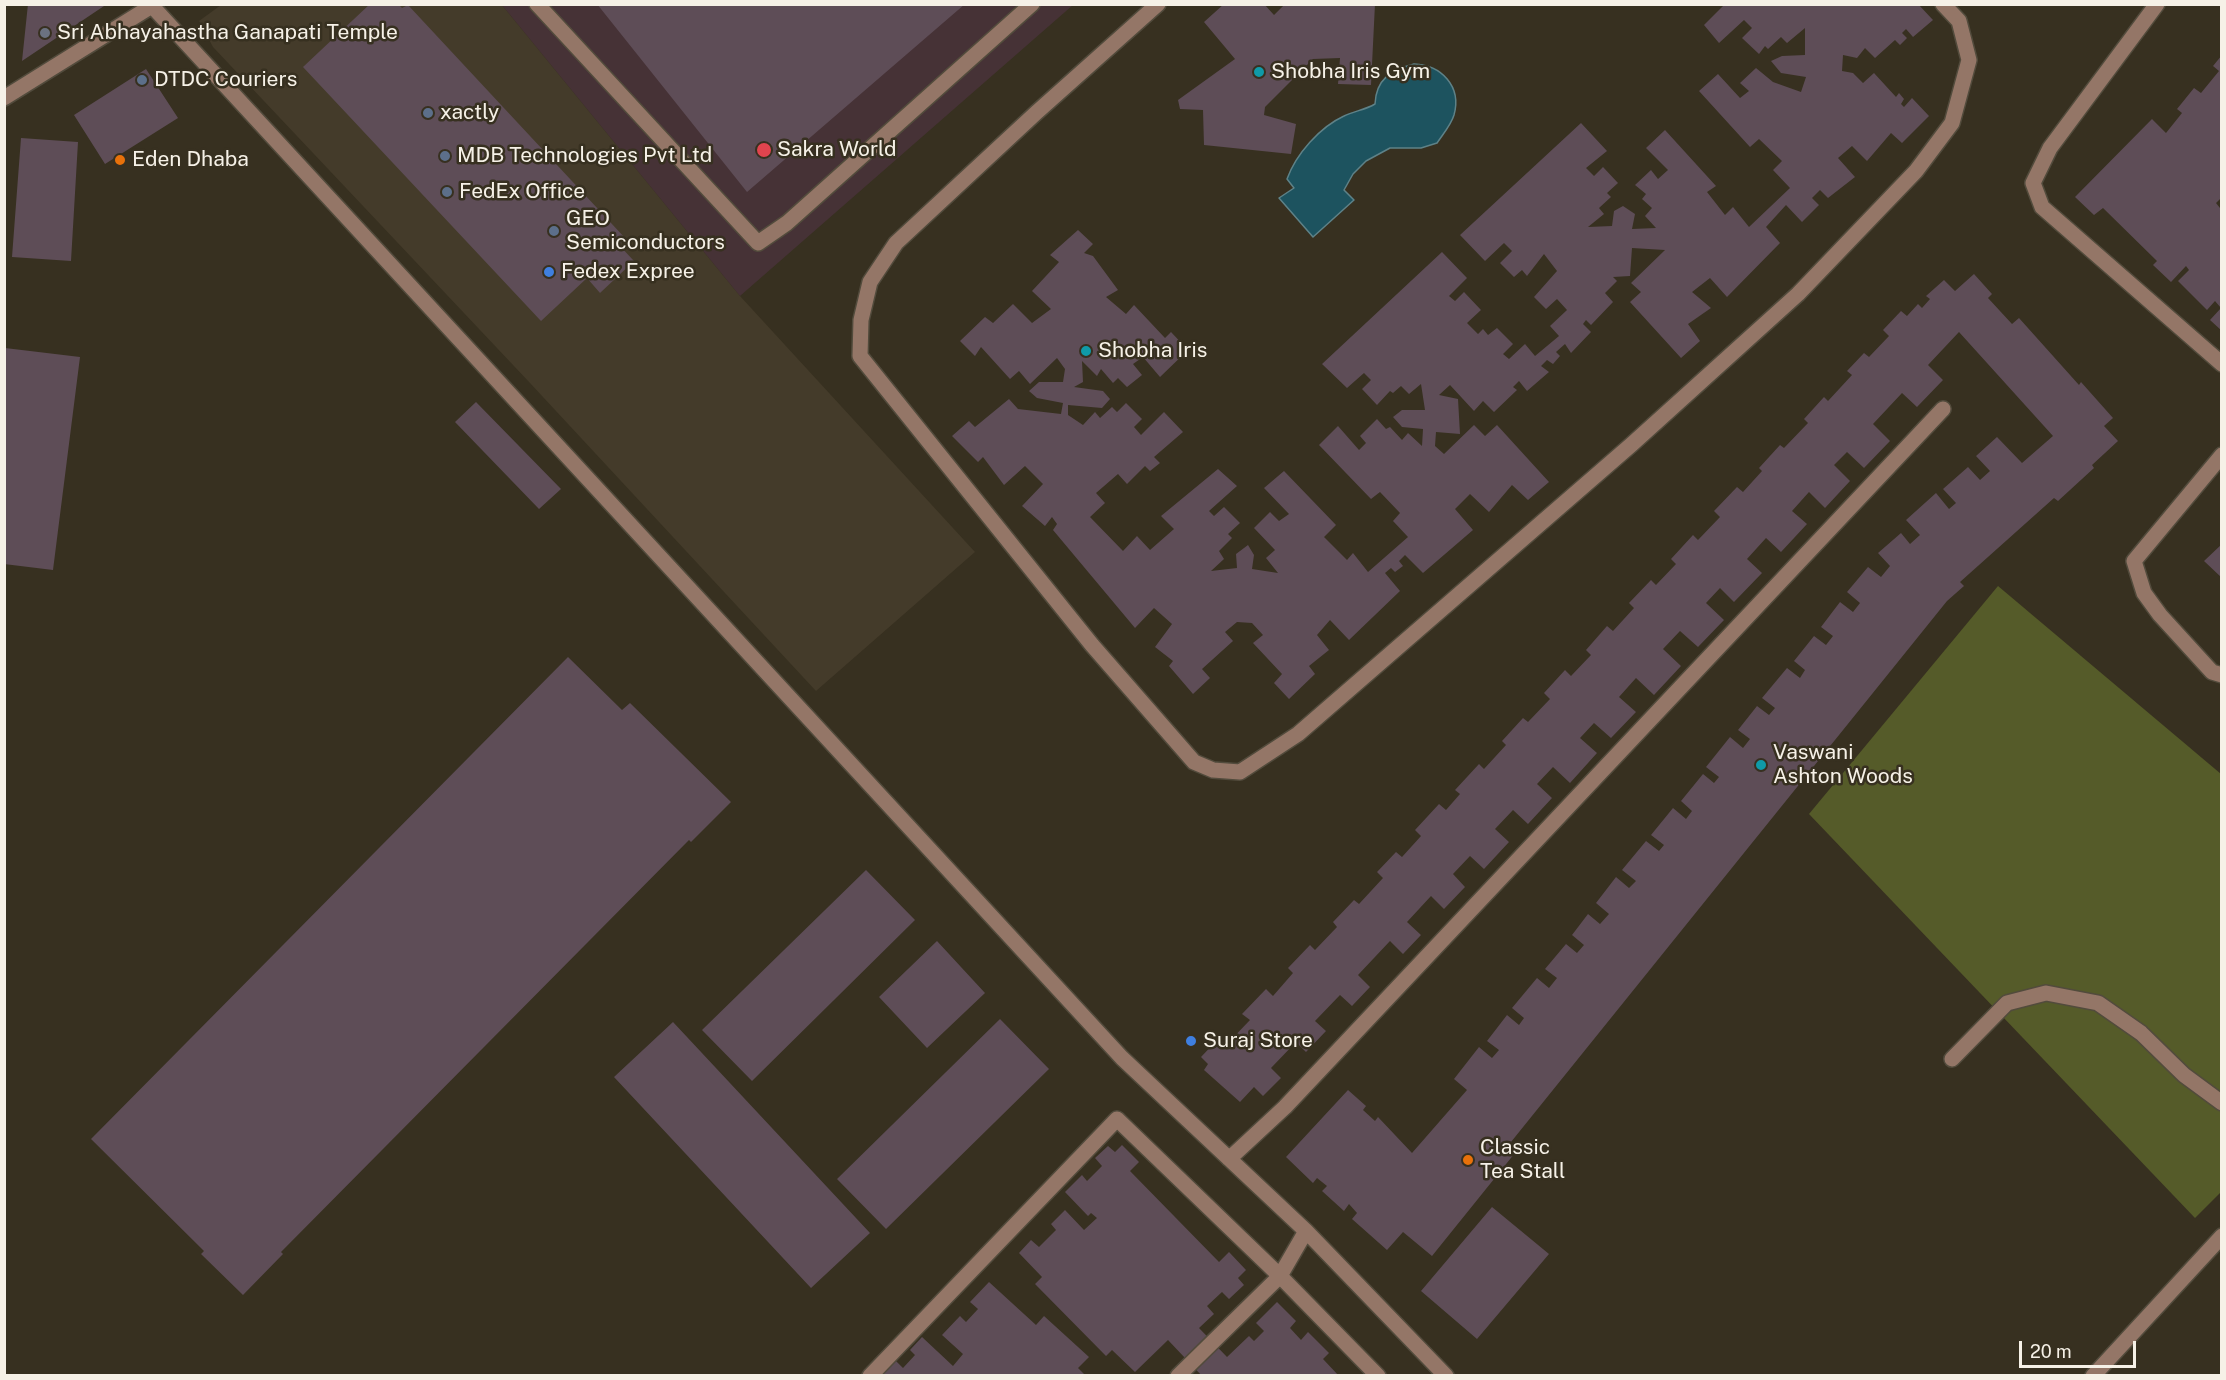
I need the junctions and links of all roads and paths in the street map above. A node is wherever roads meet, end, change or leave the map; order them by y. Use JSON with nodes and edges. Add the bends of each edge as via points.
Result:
{"nodes":[{"id":1,"x":537,"y":4,"type":"edge"},
{"id":2,"x":1032,"y":4,"type":"edge"},
{"id":3,"x":1158,"y":4,"type":"edge"},
{"id":4,"x":1943,"y":4,"type":"edge"},
{"id":5,"x":2157,"y":4,"type":"edge"},
{"id":6,"x":154,"y":5,"type":"edge"},
{"id":7,"x":4,"y":98,"type":"edge"},
{"id":8,"x":2222,"y":364,"type":"edge"},
{"id":9,"x":1943,"y":409,"type":"dead end"},
{"id":10,"x":2222,"y":455,"type":"edge"},
{"id":11,"x":2222,"y":675,"type":"edge"},
{"id":12,"x":1952,"y":1059,"type":"dead end"},
{"id":13,"x":2222,"y":1103,"type":"edge"},
{"id":14,"x":1229,"y":1159,"type":"junction"},
{"id":15,"x":1306,"y":1231,"type":"junction"},
{"id":16,"x":2222,"y":1236,"type":"edge"},
{"id":17,"x":1280,"y":1276,"type":"junction"},
{"id":18,"x":870,"y":1376,"type":"edge"},
{"id":19,"x":1178,"y":1376,"type":"edge"},
{"id":20,"x":1378,"y":1376,"type":"edge"},
{"id":21,"x":1446,"y":1376,"type":"edge"},
{"id":22,"x":2093,"y":1376,"type":"edge"}],
"edges":[{"from":1,"to":2,"type":"street","via":[[758,243],[788,223]]},
{"from":3,"to":4,"type":"street","via":[[896,243],[870,282],[861,320],[860,357],[1092,645],[1194,762],[1213,770],[1240,772],[1298,734],[1639,437],[1797,294],[1916,171],[1952,123],[1969,60],[1959,21]]},
{"from":5,"to":8,"type":"street","via":[[2050,148],[2033,183],[2042,207]]},
{"from":6,"to":7,"type":"street"},
{"from":6,"to":14,"type":"street","via":[[1122,1058]]},
{"from":9,"to":14,"type":"street","via":[[1285,1107]]},
{"from":10,"to":11,"type":"street","via":[[2134,561],[2144,593],[2160,615],[2212,672]]},
{"from":12,"to":13,"type":"street","via":[[2007,1003],[2046,993],[2098,1003],[2141,1033],[2184,1076]]},
{"from":14,"to":15,"type":"street"},
{"from":15,"to":17,"type":"street"},
{"from":15,"to":21,"type":"street"},
{"from":16,"to":22,"type":"street"},
{"from":17,"to":18,"type":"street","via":[[1117,1119]]},
{"from":17,"to":19,"type":"street"},
{"from":17,"to":20,"type":"street"}]}
